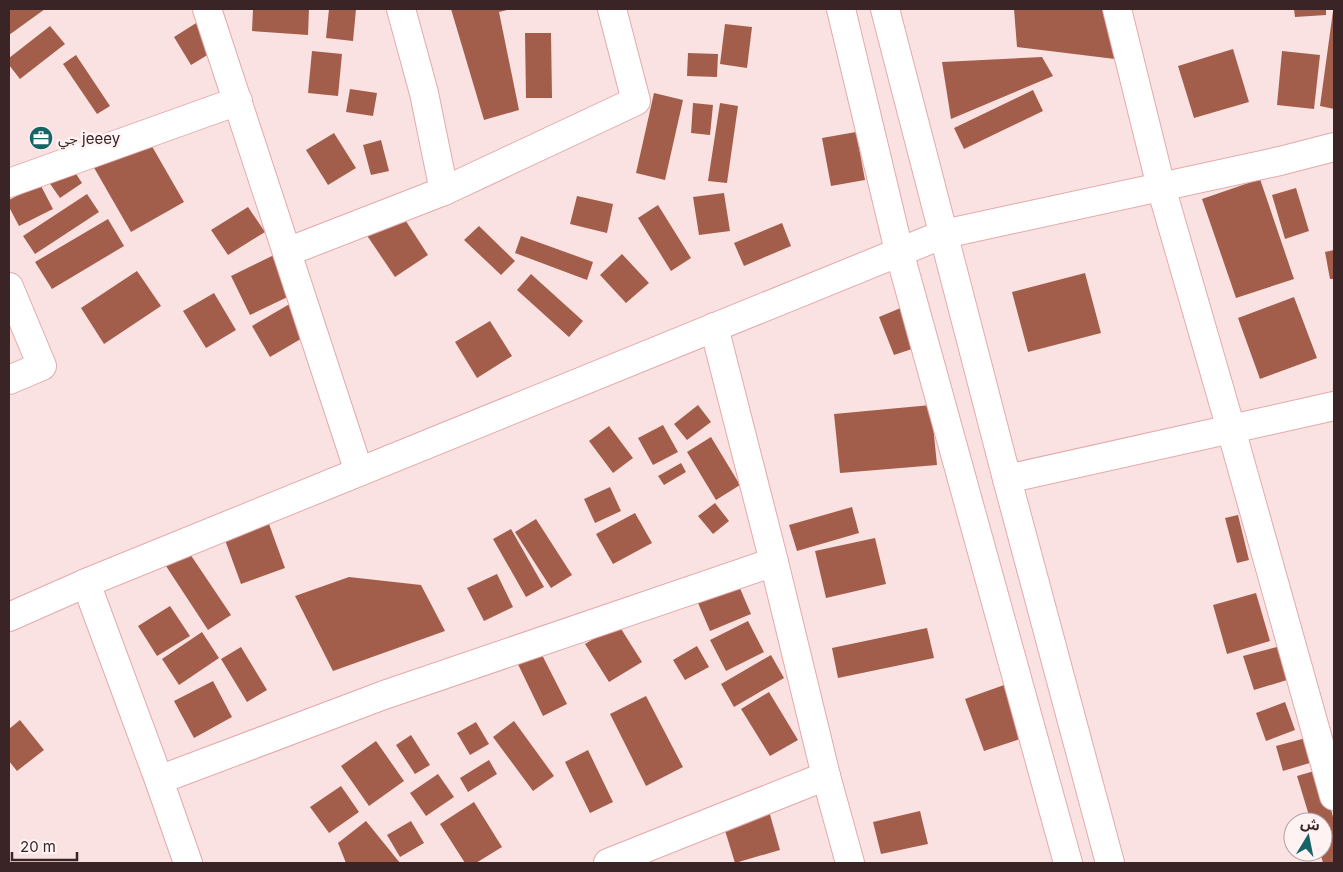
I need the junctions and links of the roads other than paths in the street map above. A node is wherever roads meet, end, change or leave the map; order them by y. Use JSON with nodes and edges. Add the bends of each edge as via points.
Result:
{"nodes":[{"id":1,"x":208,"y":9,"type":"edge"},
{"id":2,"x":402,"y":9,"type":"edge"},
{"id":3,"x":612,"y":9,"type":"edge"},
{"id":4,"x":841,"y":9,"type":"edge"},
{"id":5,"x":885,"y":9,"type":"edge"},
{"id":6,"x":1117,"y":9,"type":"edge"},
{"id":7,"x":238,"y":101,"type":"junction"},
{"id":8,"x":1334,"y":147,"type":"edge"},
{"id":9,"x":9,"y":183,"type":"edge"},
{"id":10,"x":1161,"y":187,"type":"junction"},
{"id":11,"x":444,"y":191,"type":"junction"},
{"id":12,"x":944,"y":234,"type":"junction"},
{"id":13,"x":899,"y":251,"type":"junction"},
{"id":14,"x":287,"y":252,"type":"junction"},
{"id":15,"x":9,"y":287,"type":"edge"},
{"id":16,"x":714,"y":327,"type":"junction"},
{"id":17,"x":9,"y":380,"type":"edge"},
{"id":18,"x":1334,"y":406,"type":"edge"},
{"id":19,"x":1231,"y":429,"type":"junction"},
{"id":20,"x":359,"y":472,"type":"junction"},
{"id":21,"x":1007,"y":478,"type":"junction"},
{"id":22,"x":774,"y":562,"type":"junction"},
{"id":23,"x":86,"y":584,"type":"junction"},
{"id":24,"x":9,"y":618,"type":"edge"},
{"id":25,"x":826,"y":776,"type":"junction"},
{"id":26,"x":159,"y":780,"type":"junction"},
{"id":27,"x":1334,"y":796,"type":"edge"},
{"id":28,"x":188,"y":863,"type":"edge"},
{"id":29,"x":608,"y":863,"type":"edge"},
{"id":30,"x":850,"y":863,"type":"edge"},
{"id":31,"x":1068,"y":863,"type":"edge"},
{"id":32,"x":1110,"y":863,"type":"edge"}],
"edges":[{"from":1,"to":7,"type":"street"},
{"from":2,"to":11,"type":"street","via":[[424,93]]},
{"from":3,"to":11,"type":"street","via":[[636,101]]},
{"from":4,"to":13,"type":"street"},
{"from":5,"to":12,"type":"street"},
{"from":6,"to":10,"type":"street"},
{"from":7,"to":9,"type":"street"},
{"from":7,"to":14,"type":"street"},
{"from":8,"to":10,"type":"street"},
{"from":10,"to":12,"type":"street"},
{"from":10,"to":19,"type":"street"},
{"from":11,"to":14,"type":"street"},
{"from":12,"to":13,"type":"street"},
{"from":12,"to":21,"type":"street"},
{"from":13,"to":16,"type":"street"},
{"from":13,"to":31,"type":"street"},
{"from":14,"to":20,"type":"street"},
{"from":15,"to":17,"type":"street","via":[[42,366]]},
{"from":16,"to":20,"type":"street"},
{"from":16,"to":22,"type":"street"},
{"from":18,"to":19,"type":"street"},
{"from":19,"to":21,"type":"street"},
{"from":19,"to":27,"type":"street"},
{"from":20,"to":23,"type":"street"},
{"from":21,"to":32,"type":"street"},
{"from":22,"to":25,"type":"street"},
{"from":22,"to":26,"type":"street","via":[[384,695]]},
{"from":23,"to":24,"type":"street"},
{"from":23,"to":26,"type":"street"},
{"from":25,"to":29,"type":"street"},
{"from":25,"to":30,"type":"street"},
{"from":26,"to":28,"type":"street"}]}
